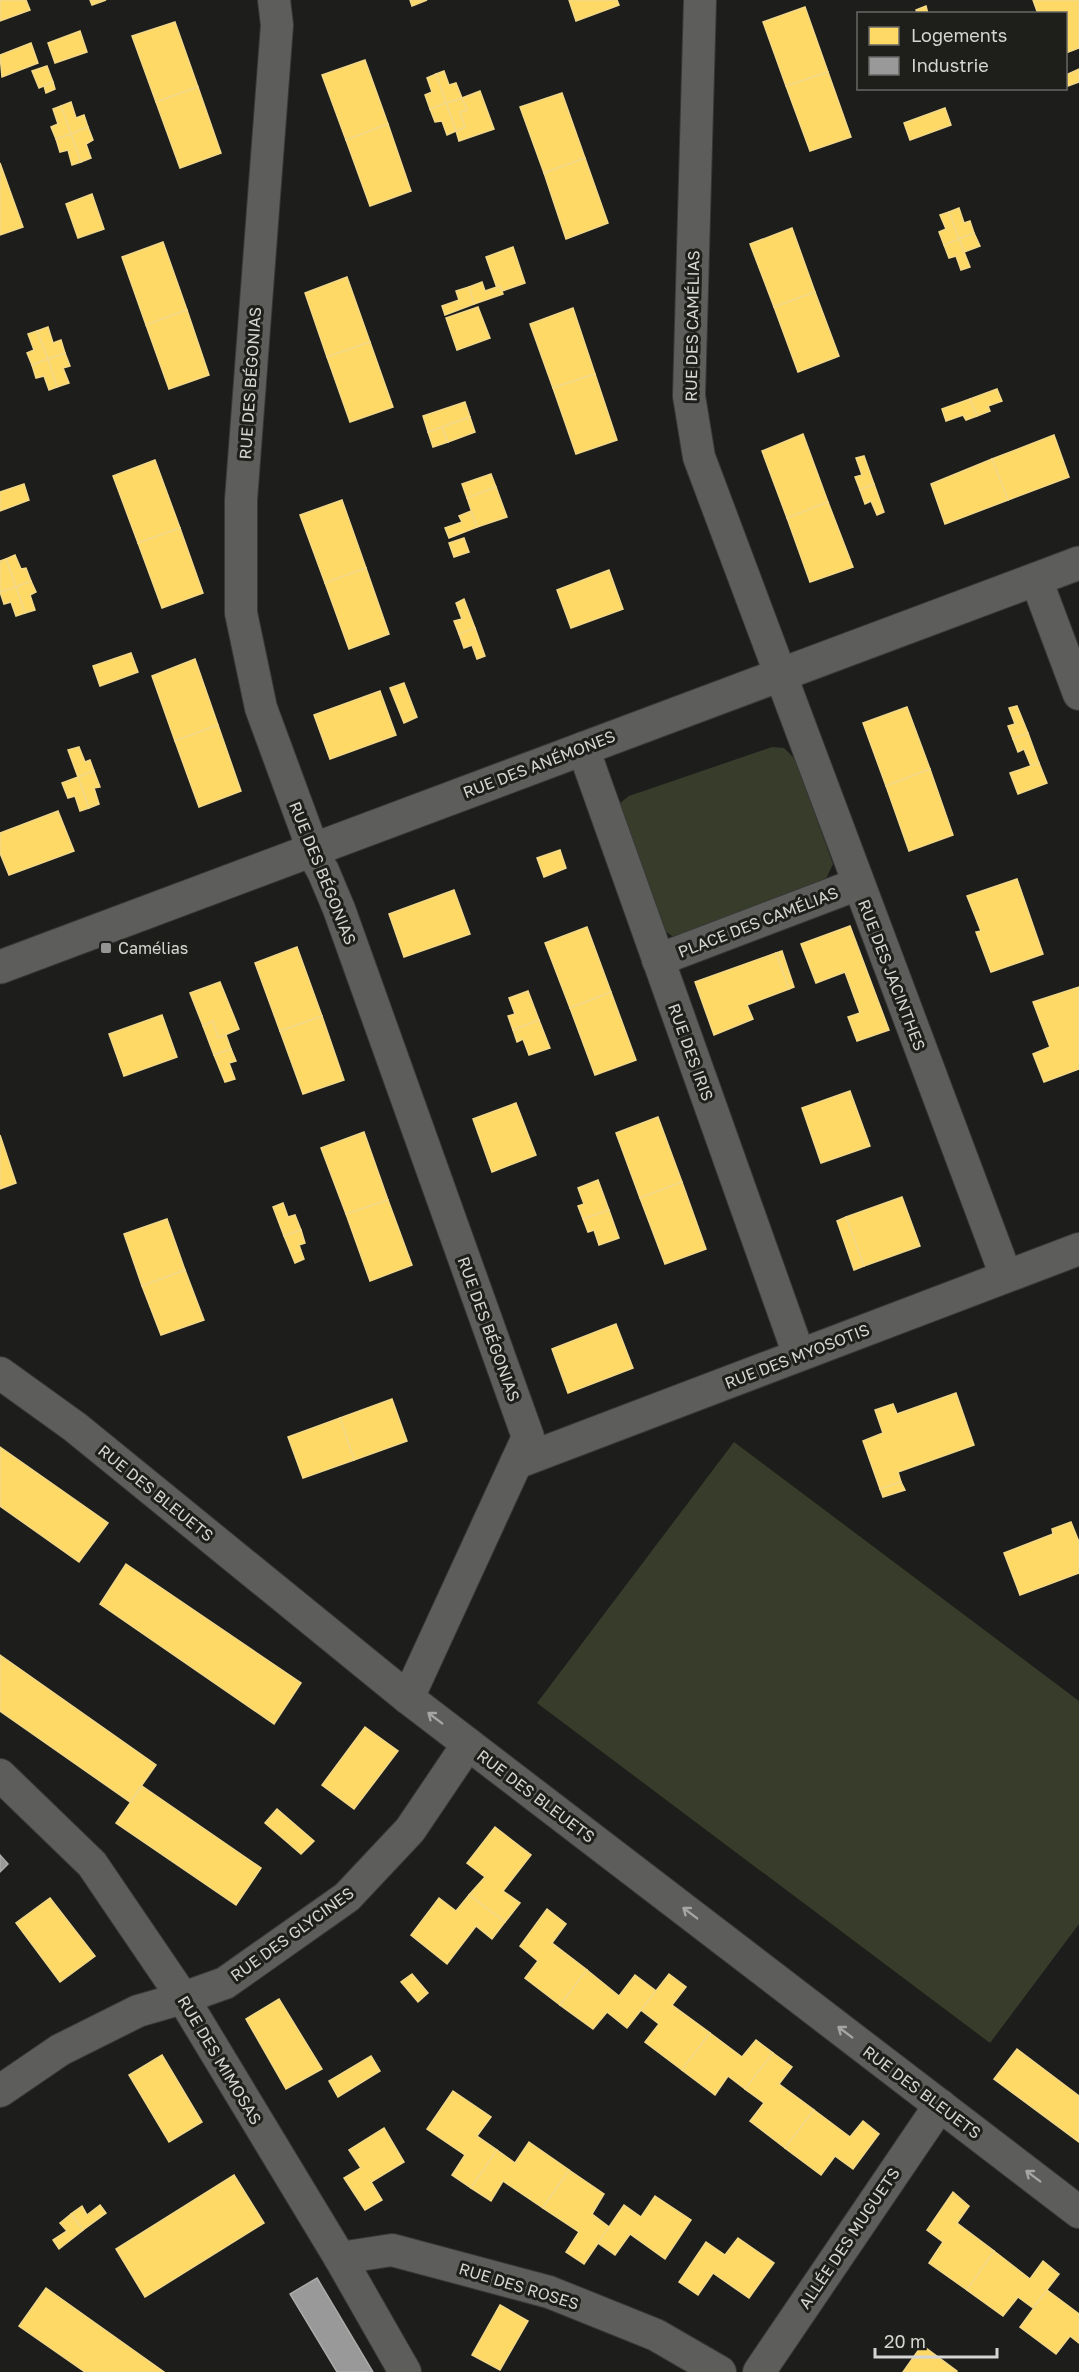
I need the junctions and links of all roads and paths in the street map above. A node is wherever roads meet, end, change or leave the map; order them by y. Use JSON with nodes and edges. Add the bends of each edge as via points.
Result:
{"nodes":[{"id":1,"x":274,"y":0,"type":"edge"},
{"id":2,"x":700,"y":0,"type":"edge"},
{"id":3,"x":1079,"y":563,"type":"edge"},
{"id":4,"x":1036,"y":579,"type":"junction"},
{"id":5,"x":779,"y":674,"type":"junction"},
{"id":6,"x":1079,"y":694,"type":"edge"},
{"id":7,"x":583,"y":748,"type":"junction"},
{"id":8,"x":311,"y":850,"type":"junction"},
{"id":9,"x":858,"y":884,"type":"junction"},
{"id":10,"x":658,"y":960,"type":"junction"},
{"id":11,"x":0,"y":967,"type":"edge"},
{"id":12,"x":1079,"y":1249,"type":"edge"},
{"id":13,"x":1006,"y":1276,"type":"junction"},
{"id":14,"x":799,"y":1355,"type":"junction"},
{"id":15,"x":0,"y":1373,"type":"edge"},
{"id":16,"x":516,"y":1463,"type":"junction"},
{"id":17,"x":408,"y":1698,"type":"junction"},
{"id":18,"x":468,"y":1744,"type":"junction"},
{"id":19,"x":0,"y":1775,"type":"edge"},
{"id":20,"x":183,"y":1998,"type":"junction"},
{"id":21,"x":0,"y":2091,"type":"edge"},
{"id":22,"x":940,"y":2105,"type":"junction"},
{"id":23,"x":1079,"y":2212,"type":"edge"},
{"id":24,"x":340,"y":2258,"type":"junction"},
{"id":25,"x":405,"y":2372,"type":"edge"},
{"id":26,"x":720,"y":2372,"type":"edge"},
{"id":27,"x":759,"y":2372,"type":"edge"}],
"edges":[{"from":1,"to":8,"type":"street","name":"RUE DES BÉGONIAS","via":[[277,26],[241,500],[241,613],[261,708]]},
{"from":2,"to":5,"type":"street","name":"RUE DES CAMÉLIAS","via":[[689,396],[699,457]]},
{"from":3,"to":4,"type":"street","name":"RUE DES ANÉMONES"},
{"from":4,"to":5,"type":"street","name":"RUE DES ANÉMONES"},
{"from":4,"to":6,"type":"street"},
{"from":5,"to":7,"type":"street","name":"RUE DES ANÉMONES"},
{"from":5,"to":9,"type":"street","name":"RUE DES JACINTHES"},
{"from":7,"to":8,"type":"street","name":"RUE DES ANÉMONES"},
{"from":7,"to":10,"type":"street","name":"RUE DES IRIS"},
{"from":8,"to":11,"type":"street","name":"RUE DES ANÉMONES"},
{"from":8,"to":16,"type":"street","name":"RUE DES BÉGONIAS","via":[[339,909],[528,1437]]},
{"from":9,"to":10,"type":"street","name":"PLACE DES CAMÉLIAS"},
{"from":9,"to":13,"type":"street","name":"RUE DES JACINTHES"},
{"from":10,"to":14,"type":"street","name":"RUE DES IRIS"},
{"from":12,"to":13,"type":"street","name":"RUE DES MYOSOTIS"},
{"from":13,"to":14,"type":"street","name":"RUE DES MYOSOTIS"},
{"from":14,"to":16,"type":"street","name":"RUE DES MYOSOTIS"},
{"from":15,"to":17,"type":"street","name":"RUE DES BLEUETS","via":[[75,1427]]},
{"from":16,"to":17,"type":"street","name":"RUE DES BÉGONIAS"},
{"from":18,"to":17,"type":"street","name":"RUE DES BLEUETS","one_way":true},
{"from":18,"to":20,"type":"street","name":"RUE DES GLYCINES","via":[[410,1830],[347,1897],[225,1983]]},
{"from":22,"to":18,"type":"street","name":"RUE DES BLEUETS","one_way":true},
{"from":19,"to":20,"type":"street","name":"RUE DES MIMOSAS","via":[[92,1864]]},
{"from":20,"to":21,"type":"street","name":"RUE DES GLYCINES","via":[[138,2011],[60,2050]]},
{"from":20,"to":24,"type":"street","name":"RUE DES MIMOSAS"},
{"from":23,"to":22,"type":"street","name":"RUE DES BLEUETS","one_way":true},
{"from":22,"to":27,"type":"street","name":"ALLÉE DES MUGUETS"},
{"from":24,"to":25,"type":"street","name":"RUE DES MIMOSAS"},
{"from":24,"to":26,"type":"street","name":"RUE DES ROSES","via":[[392,2250],[549,2292],[656,2336]]}]}
